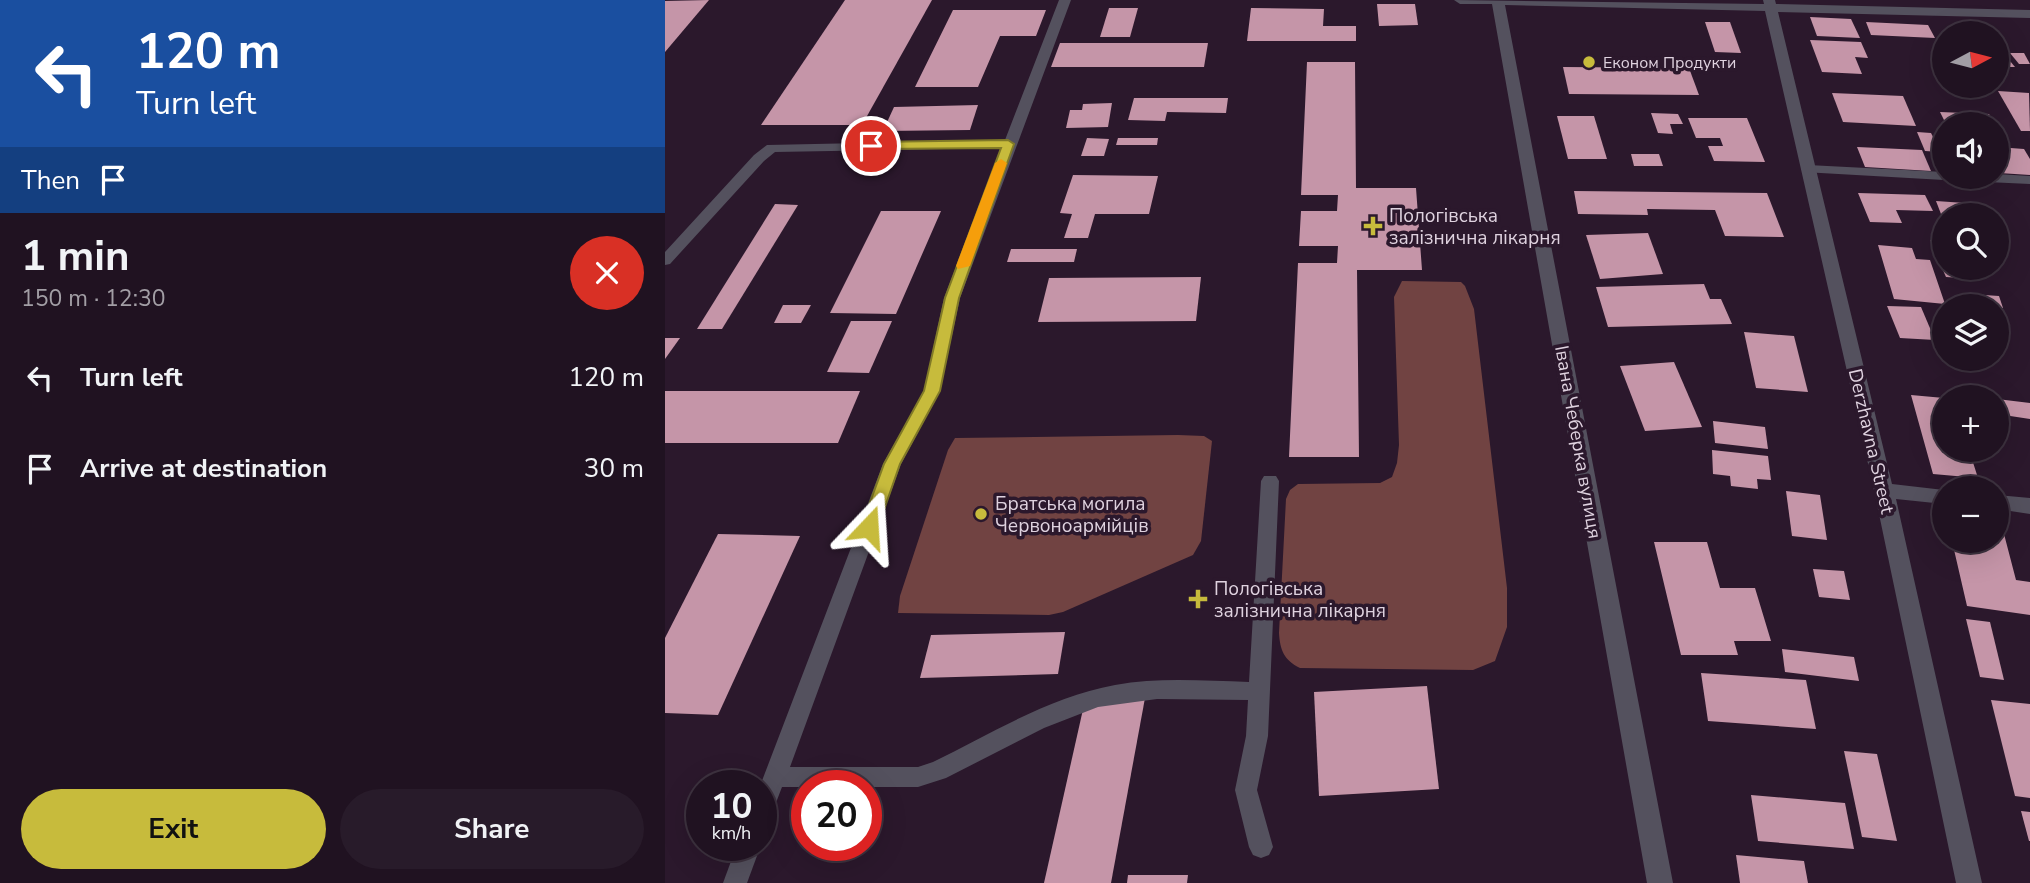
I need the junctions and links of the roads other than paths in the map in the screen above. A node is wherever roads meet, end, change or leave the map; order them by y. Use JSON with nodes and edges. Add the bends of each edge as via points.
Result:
{"nodes":[{"id":1,"x":1065,"y":0,"type":"edge"},
{"id":2,"x":1460,"y":0,"type":"edge"},
{"id":3,"x":1498,"y":1,"type":"edge"},
{"id":4,"x":1559,"y":1,"type":"edge"},
{"id":5,"x":1769,"y":4,"type":"edge"},
{"id":6,"x":2030,"y":14,"type":"edge"},
{"id":7,"x":1008,"y":144,"type":"junction"},
{"id":8,"x":1808,"y":169,"type":"junction"},
{"id":9,"x":1932,"y":175,"type":"edge"},
{"id":10,"x":2009,"y":179,"type":"edge"},
{"id":11,"x":2030,"y":180,"type":"edge"},
{"id":12,"x":665,"y":261,"type":"edge"},
{"id":13,"x":1270,"y":481,"type":"dead end"},
{"id":14,"x":1884,"y":490,"type":"junction"},
{"id":15,"x":1932,"y":496,"type":"edge"},
{"id":16,"x":2009,"y":503,"type":"edge"},
{"id":17,"x":2030,"y":506,"type":"edge"},
{"id":18,"x":1258,"y":691,"type":"junction"},
{"id":19,"x":777,"y":772,"type":"edge"},
{"id":20,"x":777,"y":777,"type":"edge"},
{"id":21,"x":1261,"y":847,"type":"dead end"},
{"id":22,"x":743,"y":861,"type":"edge"},
{"id":23,"x":735,"y":883,"type":"edge"},
{"id":24,"x":1660,"y":883,"type":"edge"},
{"id":25,"x":1969,"y":883,"type":"edge"}],
"edges":[{"from":1,"to":7,"type":"lane"},
{"from":2,"to":3,"type":"street"},
{"from":3,"to":4,"type":"street"},
{"from":3,"to":24,"type":"street","name":"Івана Чеберка вулиця"},
{"from":4,"to":5,"type":"street"},
{"from":5,"to":6,"type":"street"},
{"from":5,"to":8,"type":"street","name":"Derzhavna Street"},
{"from":7,"to":12,"type":"lane","via":[[772,148]]},
{"from":7,"to":19,"type":"lane","via":[[952,298],[932,391],[892,464]]},
{"from":8,"to":9,"type":"lane"},
{"from":8,"to":14,"type":"street","name":"Derzhavna Street"},
{"from":10,"to":11,"type":"lane"},
{"from":13,"to":18,"type":"lane"},
{"from":14,"to":15,"type":"street"},
{"from":14,"to":25,"type":"street","name":"Derzhavna Street"},
{"from":16,"to":17,"type":"street"},
{"from":18,"to":20,"type":"lane","via":[[1160,691],[1100,697],[1052,715],[938,772],[918,776]]},
{"from":18,"to":21,"type":"lane","via":[[1257,736],[1246,790]]},
{"from":22,"to":23,"type":"lane"}]}
